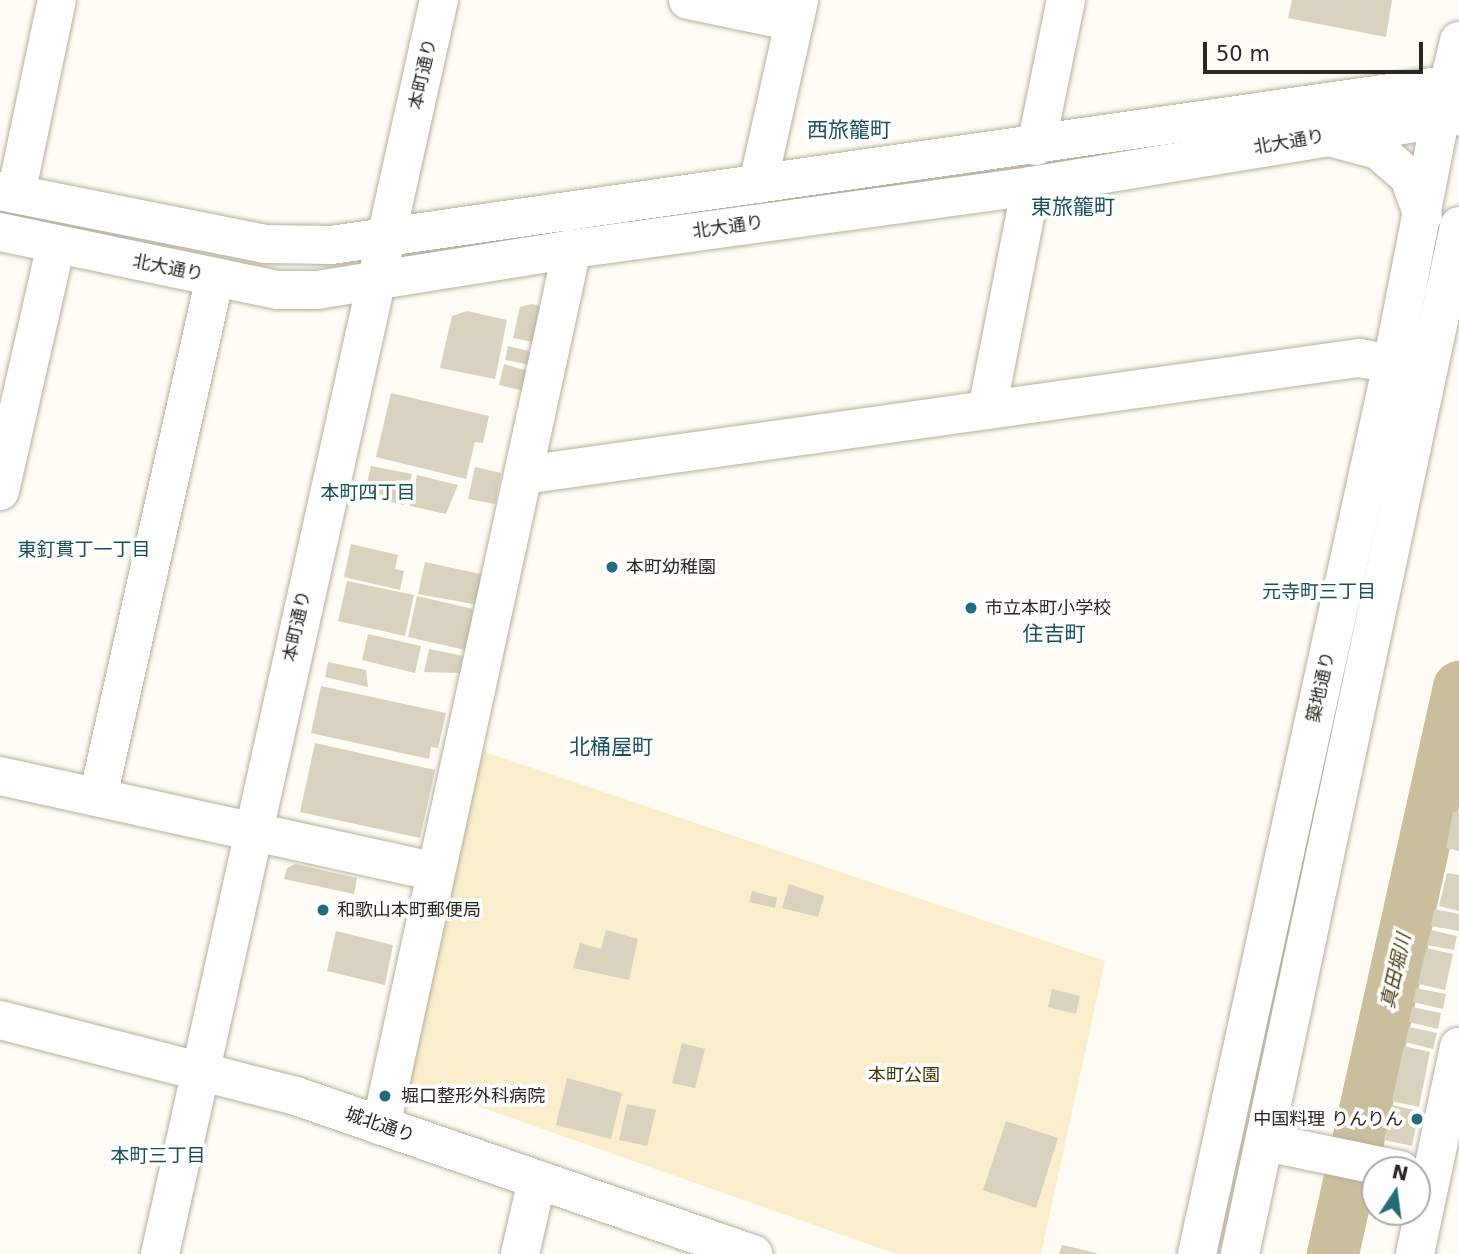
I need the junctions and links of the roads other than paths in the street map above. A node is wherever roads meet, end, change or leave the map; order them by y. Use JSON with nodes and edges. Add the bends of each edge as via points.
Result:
{"nodes":[{"id":1,"x":57,"y":0,"type":"edge"},
{"id":2,"x":439,"y":0,"type":"edge"},
{"id":3,"x":688,"y":0,"type":"edge"},
{"id":4,"x":1066,"y":0,"type":"edge"},
{"id":5,"x":797,"y":11,"type":"edge"},
{"id":6,"x":1459,"y":41,"type":"edge"},
{"id":7,"x":1452,"y":101,"type":"edge"},
{"id":8,"x":1325,"y":136,"type":"junction"},
{"id":9,"x":1036,"y":146,"type":"junction"},
{"id":10,"x":758,"y":184,"type":"junction"},
{"id":11,"x":1031,"y":187,"type":"junction"},
{"id":12,"x":8,"y":192,"type":"edge"},
{"id":13,"x":1423,"y":216,"type":"junction"},
{"id":14,"x":1459,"y":226,"type":"edge"},
{"id":15,"x":0,"y":232,"type":"edge"},
{"id":16,"x":387,"y":235,"type":"junction"},
{"id":17,"x":56,"y":245,"type":"junction"},
{"id":18,"x":572,"y":249,"type":"junction"},
{"id":19,"x":215,"y":277,"type":"junction"},
{"id":20,"x":376,"y":278,"type":"junction"},
{"id":21,"x":1392,"y":364,"type":"junction"},
{"id":22,"x":987,"y":410,"type":"junction"},
{"id":23,"x":523,"y":475,"type":"junction"},
{"id":24,"x":0,"y":491,"type":"edge"},
{"id":25,"x":0,"y":776,"type":"edge"},
{"id":26,"x":98,"y":797,"type":"junction"},
{"id":27,"x":253,"y":832,"type":"junction"},
{"id":28,"x":435,"y":872,"type":"junction"},
{"id":29,"x":0,"y":1020,"type":"edge"},
{"id":30,"x":1459,"y":1047,"type":"edge"},
{"id":31,"x":202,"y":1069,"type":"junction"},
{"id":32,"x":381,"y":1126,"type":"junction"},
{"id":33,"x":1265,"y":1142,"type":"junction"},
{"id":34,"x":1424,"y":1156,"type":"edge"},
{"id":35,"x":1361,"y":1162,"type":"edge"},
{"id":36,"x":537,"y":1180,"type":"junction"},
{"id":37,"x":1417,"y":1226,"type":"edge"},
{"id":38,"x":160,"y":1254,"type":"edge"},
{"id":39,"x":520,"y":1254,"type":"edge"},
{"id":40,"x":753,"y":1254,"type":"edge"},
{"id":41,"x":1197,"y":1254,"type":"edge"},
{"id":42,"x":1240,"y":1254,"type":"edge"},
{"id":43,"x":1416,"y":1254,"type":"edge"}],
"edges":[{"from":1,"to":12,"type":"main road"},
{"from":2,"to":16,"type":"main road","name":"本町通り"},
{"from":3,"to":5,"type":"main road"},
{"from":4,"to":9,"type":"main road"},
{"from":5,"to":10,"type":"main road"},
{"from":6,"to":7,"type":"main road","name":"築地通り"},
{"from":7,"to":8,"type":"main road","name":"北大通り"},
{"from":7,"to":9,"type":"main road","name":"北大通り"},
{"from":7,"to":13,"type":"main road","name":"築地通り"},
{"from":8,"to":11,"type":"main road","name":"北大通り"},
{"from":8,"to":13,"type":"main road","via":[[1378,150],[1409,177]]},
{"from":9,"to":10,"type":"main road","name":"北大通り"},
{"from":10,"to":16,"type":"main road","name":"北大通り"},
{"from":11,"to":18,"type":"main road","name":"北大通り"},
{"from":11,"to":22,"type":"main road"},
{"from":12,"to":16,"type":"main road","name":"北大通り","via":[[265,244],[331,245]]},
{"from":13,"to":21,"type":"main road","name":"築地通り"},
{"from":14,"to":33,"type":"main road","name":"築地通り","via":[[1366,648]]},
{"from":15,"to":17,"type":"main road","name":"北大通り"},
{"from":16,"to":20,"type":"main road","name":"本町通り"},
{"from":17,"to":19,"type":"main road","name":"北大通り"},
{"from":17,"to":24,"type":"main road"},
{"from":18,"to":20,"type":"main road","name":"北大通り"},
{"from":18,"to":23,"type":"main road"},
{"from":19,"to":20,"type":"main road","name":"北大通り","via":[[278,290],[317,290]]},
{"from":19,"to":26,"type":"main road"},
{"from":20,"to":27,"type":"main road","name":"本町通り"},
{"from":21,"to":22,"type":"main road","via":[[1359,358]]},
{"from":21,"to":41,"type":"main road","name":"築地通り"},
{"from":22,"to":23,"type":"main road"},
{"from":23,"to":28,"type":"main road"},
{"from":25,"to":26,"type":"main road"},
{"from":26,"to":27,"type":"main road"},
{"from":27,"to":28,"type":"main road"},
{"from":27,"to":31,"type":"main road","name":"本町通り"},
{"from":28,"to":32,"type":"main road"},
{"from":29,"to":31,"type":"main road","name":"城北通り"},
{"from":30,"to":34,"type":"main road"},
{"from":31,"to":32,"type":"main road","name":"城北通り"},
{"from":31,"to":38,"type":"main road","name":"本町通り"},
{"from":32,"to":36,"type":"main road","name":"城北通り"},
{"from":33,"to":35,"type":"main road"},
{"from":33,"to":42,"type":"main road","name":"築地通り"},
{"from":36,"to":39,"type":"main road"},
{"from":36,"to":40,"type":"main road","name":"城北通り"},
{"from":37,"to":43,"type":"main road"}]}
